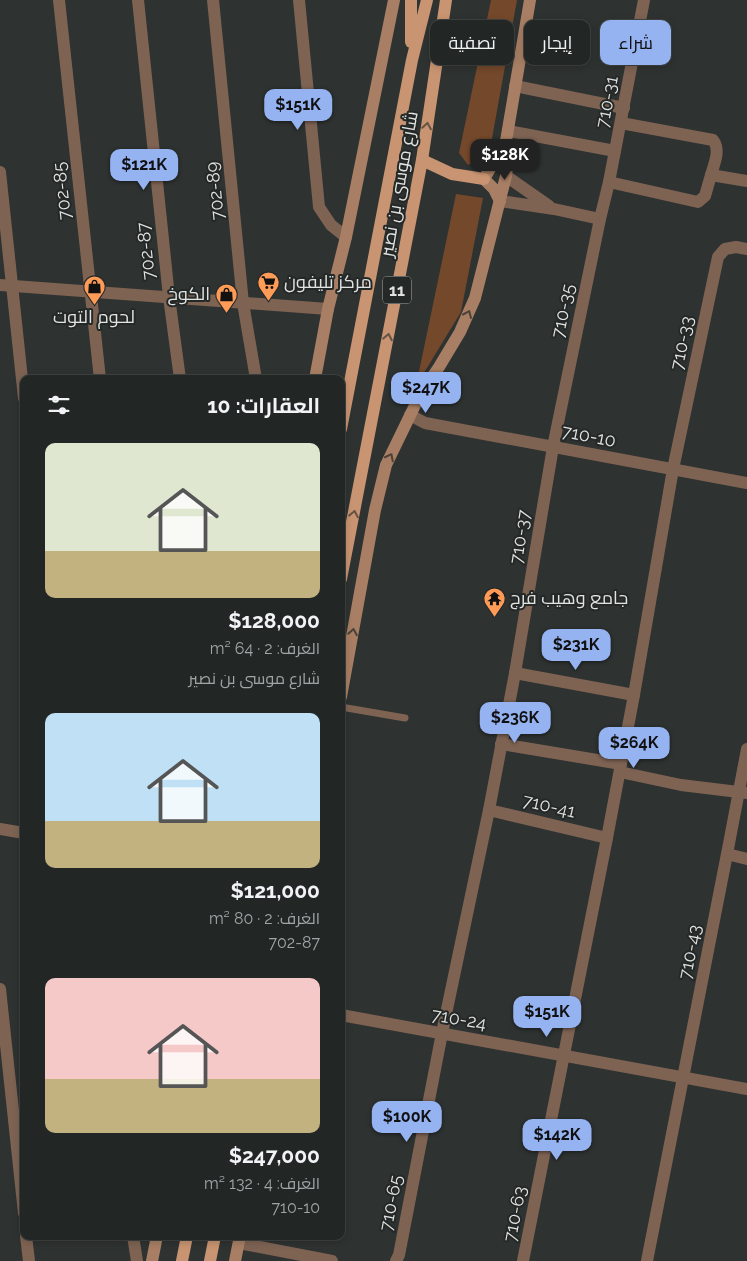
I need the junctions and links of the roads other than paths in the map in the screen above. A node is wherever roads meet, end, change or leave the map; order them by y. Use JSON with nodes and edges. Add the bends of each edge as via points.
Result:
{"nodes":[{"id":1,"x":58,"y":0,"type":"edge"},
{"id":2,"x":138,"y":0,"type":"edge"},
{"id":3,"x":213,"y":0,"type":"edge"},
{"id":4,"x":299,"y":0,"type":"edge"},
{"id":5,"x":394,"y":0,"type":"edge"},
{"id":6,"x":411,"y":0,"type":"edge"},
{"id":7,"x":427,"y":0,"type":"edge"},
{"id":8,"x":446,"y":0,"type":"edge"},
{"id":9,"x":530,"y":0,"type":"edge"},
{"id":10,"x":644,"y":0,"type":"edge"},
{"id":11,"x":412,"y":60,"type":"junction"},
{"id":12,"x":515,"y":86,"type":"junction"},
{"id":13,"x":624,"y":108,"type":"junction"},
{"id":14,"x":621,"y":123,"type":"junction"},
{"id":15,"x":507,"y":136,"type":"junction"},
{"id":16,"x":615,"y":151,"type":"junction"},
{"id":17,"x":422,"y":160,"type":"junction"},
{"id":18,"x":0,"y":172,"type":"edge"},
{"id":19,"x":711,"y":175,"type":"junction"},
{"id":20,"x":506,"y":176,"type":"junction"},
{"id":21,"x":484,"y":179,"type":"junction"},
{"id":22,"x":609,"y":182,"type":"junction"},
{"id":23,"x":747,"y":182,"type":"edge"},
{"id":24,"x":500,"y":201,"type":"junction"},
{"id":25,"x":554,"y":209,"type":"junction"},
{"id":26,"x":600,"y":219,"type":"junction"},
{"id":27,"x":346,"y":238,"type":"junction"},
{"id":28,"x":747,"y":250,"type":"edge"},
{"id":29,"x":6,"y":285,"type":"edge"},
{"id":30,"x":90,"y":291,"type":"junction"},
{"id":31,"x":169,"y":297,"type":"junction"},
{"id":32,"x":243,"y":303,"type":"junction"},
{"id":33,"x":328,"y":309,"type":"junction"},
{"id":34,"x":20,"y":375,"type":"edge"},
{"id":35,"x":100,"y":375,"type":"edge"},
{"id":36,"x":179,"y":375,"type":"edge"},
{"id":37,"x":255,"y":375,"type":"edge"},
{"id":38,"x":316,"y":375,"type":"edge"},
{"id":39,"x":345,"y":408,"type":"edge"},
{"id":40,"x":410,"y":416,"type":"junction"},
{"id":41,"x":553,"y":447,"type":"junction"},
{"id":42,"x":673,"y":470,"type":"junction"},
{"id":43,"x":747,"y":483,"type":"edge"},
{"id":44,"x":345,"y":558,"type":"edge"},
{"id":45,"x":515,"y":673,"type":"junction"},
{"id":46,"x":345,"y":677,"type":"edge"},
{"id":47,"x":634,"y":695,"type":"junction"},
{"id":48,"x":345,"y":708,"type":"edge"},
{"id":49,"x":405,"y":718,"type":"dead end"},
{"id":50,"x":502,"y":744,"type":"junction"},
{"id":51,"x":747,"y":749,"type":"edge"},
{"id":52,"x":621,"y":768,"type":"junction"},
{"id":53,"x":743,"y":792,"type":"edge"},
{"id":54,"x":489,"y":810,"type":"junction"},
{"id":55,"x":0,"y":829,"type":"edge"},
{"id":56,"x":20,"y":832,"type":"edge"},
{"id":57,"x":607,"y":838,"type":"junction"},
{"id":58,"x":727,"y":854,"type":"junction"},
{"id":59,"x":747,"y":859,"type":"edge"},
{"id":60,"x":0,"y":989,"type":"edge"},
{"id":61,"x":345,"y":1016,"type":"edge"},
{"id":62,"x":442,"y":1033,"type":"junction"},
{"id":63,"x":564,"y":1056,"type":"junction"},
{"id":64,"x":683,"y":1077,"type":"junction"},
{"id":65,"x":747,"y":1088,"type":"edge"},
{"id":66,"x":20,"y":1176,"type":"edge"},
{"id":67,"x":26,"y":1240,"type":"edge"},
{"id":68,"x":134,"y":1240,"type":"edge"},
{"id":69,"x":156,"y":1240,"type":"edge"},
{"id":70,"x":186,"y":1240,"type":"edge"},
{"id":71,"x":214,"y":1240,"type":"edge"},
{"id":72,"x":240,"y":1240,"type":"edge"},
{"id":73,"x":244,"y":1240,"type":"edge"},
{"id":74,"x":29,"y":1261,"type":"edge"},
{"id":75,"x":137,"y":1261,"type":"edge"},
{"id":76,"x":152,"y":1261,"type":"edge"},
{"id":77,"x":182,"y":1261,"type":"edge"},
{"id":78,"x":210,"y":1261,"type":"edge"},
{"id":79,"x":235,"y":1261,"type":"edge"},
{"id":80,"x":332,"y":1261,"type":"edge"},
{"id":81,"x":396,"y":1261,"type":"edge"},
{"id":82,"x":523,"y":1261,"type":"edge"},
{"id":83,"x":648,"y":1261,"type":"edge"}],
"edges":[{"from":1,"to":30,"type":"street","name":"702-85"},
{"from":2,"to":31,"type":"street","name":"702-87"},
{"from":3,"to":32,"type":"street","name":"702-89"},
{"from":4,"to":27,"type":"street","via":[[319,207],[331,225]]},
{"from":5,"to":27,"type":"street"},
{"from":6,"to":11,"type":"main road"},
{"from":7,"to":11,"type":"main road","name":"شارع موسى بن نصير","number":"11"},
{"from":17,"to":8,"type":"main road","name":"شارع موسى بن نصير","number":"11","one_way":true},
{"from":9,"to":12,"type":"street"},
{"from":10,"to":13,"type":"street","name":"710-31"},
{"from":11,"to":39,"type":"main road","name":"شارع موسى بن نصير","number":"11"},
{"from":12,"to":13,"type":"street"},
{"from":12,"to":15,"type":"street"},
{"from":13,"to":14,"type":"street","name":"710-31"},
{"from":14,"to":16,"type":"street","name":"710-31"},
{"from":14,"to":19,"type":"street","via":[[713,140],[718,150]]},
{"from":15,"to":16,"type":"street"},
{"from":15,"to":20,"type":"street"},
{"from":15,"to":21,"type":"street"},
{"from":16,"to":22,"type":"street","name":"710-31"},
{"from":17,"to":21,"type":"main road","via":[[452,174]]},
{"from":44,"to":17,"type":"main road","name":"شارع موسى بن نصير","number":"11","one_way":true},
{"from":18,"to":29,"type":"street"},
{"from":19,"to":22,"type":"street","via":[[705,196],[698,202]]},
{"from":19,"to":23,"type":"street"},
{"from":20,"to":24,"type":"street"},
{"from":20,"to":25,"type":"street"},
{"from":21,"to":24,"type":"street"},
{"from":22,"to":26,"type":"street","name":"710-35"},
{"from":24,"to":25,"type":"street"},
{"from":40,"to":24,"type":"street","one_way":true,"via":[[460,332],[475,298]]},
{"from":25,"to":26,"type":"street"},
{"from":26,"to":41,"type":"street","name":"710-35"},
{"from":27,"to":33,"type":"street"},
{"from":28,"to":42,"type":"street","name":"710-33","via":[[725,249],[718,257]]},
{"from":29,"to":30,"type":"street"},
{"from":29,"to":34,"type":"street"},
{"from":30,"to":31,"type":"street"},
{"from":30,"to":35,"type":"street","name":"702-85"},
{"from":31,"to":32,"type":"street"},
{"from":31,"to":36,"type":"street","name":"702-87"},
{"from":32,"to":33,"type":"street"},
{"from":32,"to":37,"type":"street","name":"702-89"},
{"from":33,"to":38,"type":"street"},
{"from":40,"to":41,"type":"street","name":"710-10","via":[[425,423]]},
{"from":46,"to":40,"type":"street","one_way":true,"via":[[386,465]]},
{"from":41,"to":42,"type":"street","name":"710-10"},
{"from":41,"to":45,"type":"street","name":"710-37"},
{"from":42,"to":43,"type":"street","name":"710-10"},
{"from":42,"to":47,"type":"street"},
{"from":45,"to":47,"type":"street"},
{"from":45,"to":50,"type":"street","name":"710-37"},
{"from":47,"to":52,"type":"street"},
{"from":48,"to":49,"type":"lane"},
{"from":50,"to":52,"type":"street"},
{"from":50,"to":54,"type":"street","name":"710-37"},
{"from":51,"to":53,"type":"street","name":"710-43"},
{"from":52,"to":53,"type":"street","via":[[681,785]]},
{"from":52,"to":57,"type":"street"},
{"from":53,"to":58,"type":"street","name":"710-43"},
{"from":54,"to":57,"type":"street","name":"710-41"},
{"from":54,"to":62,"type":"street"},
{"from":55,"to":56,"type":"street"},
{"from":57,"to":63,"type":"street"},
{"from":58,"to":59,"type":"street"},
{"from":58,"to":64,"type":"street","name":"710-43"},
{"from":60,"to":66,"type":"street"},
{"from":61,"to":62,"type":"street","name":"710-24"},
{"from":62,"to":63,"type":"street","name":"710-24"},
{"from":62,"to":81,"type":"street","name":"710-65"},
{"from":63,"to":64,"type":"street","name":"710-24"},
{"from":63,"to":82,"type":"street","name":"710-63"},
{"from":64,"to":65,"type":"street","name":"710-24"},
{"from":64,"to":83,"type":"street"},
{"from":67,"to":74,"type":"street"},
{"from":68,"to":75,"type":"street"},
{"from":69,"to":76,"type":"street"},
{"from":70,"to":77,"type":"main road"},
{"from":71,"to":78,"type":"main road"},
{"from":72,"to":79,"type":"street"},
{"from":73,"to":80,"type":"street"}]}
